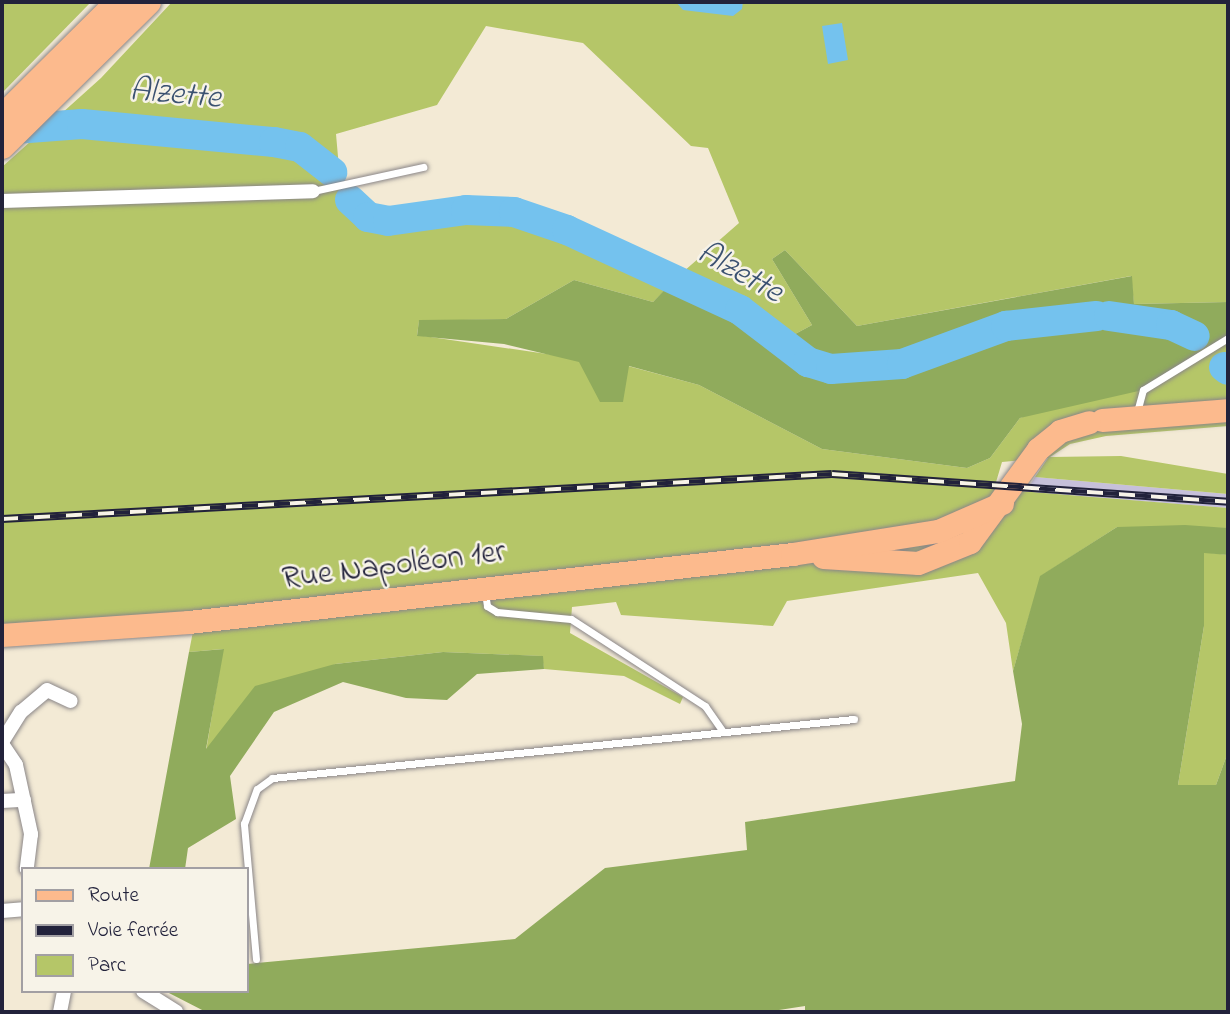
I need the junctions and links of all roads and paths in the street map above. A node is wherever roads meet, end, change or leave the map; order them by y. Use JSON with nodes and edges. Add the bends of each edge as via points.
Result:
{"nodes":[{"id":1,"x":119,"y":2,"type":"edge"},
{"id":2,"x":148,"y":2,"type":"edge"},
{"id":3,"x":4,"y":130,"type":"edge"},
{"id":4,"x":423,"y":167,"type":"dead end"},
{"id":5,"x":313,"y":191,"type":"joint"},
{"id":6,"x":2,"y":201,"type":"edge"},
{"id":7,"x":1228,"y":338,"type":"edge"},
{"id":8,"x":1228,"y":410,"type":"edge"},
{"id":9,"x":1137,"y":417,"type":"junction"},
{"id":10,"x":484,"y":589,"type":"junction"},
{"id":11,"x":2,"y":635,"type":"edge"},
{"id":12,"x":71,"y":701,"type":"dead end"},
{"id":13,"x":855,"y":719,"type":"dead end"},
{"id":14,"x":722,"y":730,"type":"junction"},
{"id":15,"x":2,"y":743,"type":"edge"},
{"id":16,"x":24,"y":800,"type":"junction"},
{"id":17,"x":2,"y":801,"type":"edge"},
{"id":18,"x":27,"y":867,"type":"edge"},
{"id":19,"x":248,"y":867,"type":"edge"},
{"id":20,"x":248,"y":869,"type":"edge"},
{"id":21,"x":21,"y":909,"type":"edge"},
{"id":22,"x":2,"y":911,"type":"edge"},
{"id":23,"x":256,"y":959,"type":"dead end"},
{"id":24,"x":64,"y":993,"type":"edge"},
{"id":25,"x":146,"y":993,"type":"edge"},
{"id":26,"x":60,"y":1012,"type":"edge"},
{"id":27,"x":176,"y":1012,"type":"edge"}],
"edges":[{"from":1,"to":3,"type":"highway"},
{"from":2,"to":3,"type":"highway","via":[[38,115]]},
{"from":4,"to":5,"type":"lane"},
{"from":5,"to":6,"type":"street"},
{"from":7,"to":9,"type":"lane","via":[[1143,390]]},
{"from":8,"to":9,"type":"main road","name":"Rue Napoléon 1er"},
{"from":9,"to":10,"type":"main road","name":"Rue Napoléon 1er","via":[[1060,431],[1038,449],[970,542],[918,563],[792,554]]},
{"from":10,"to":11,"type":"main road","name":"Rue Napoléon 1er","via":[[180,623]]},
{"from":10,"to":14,"type":"lane","via":[[491,610],[571,619],[705,706]]},
{"from":12,"to":15,"type":"street","via":[[47,690],[21,712]]},
{"from":13,"to":14,"type":"lane"},
{"from":14,"to":19,"type":"lane","via":[[272,778],[247,806]]},
{"from":15,"to":16,"type":"street","via":[[16,765]]},
{"from":16,"to":17,"type":"street"},
{"from":16,"to":18,"type":"street","via":[[31,834]]},
{"from":20,"to":23,"type":"lane"},
{"from":21,"to":22,"type":"street"},
{"from":24,"to":26,"type":"street"},
{"from":25,"to":27,"type":"street"}]}
